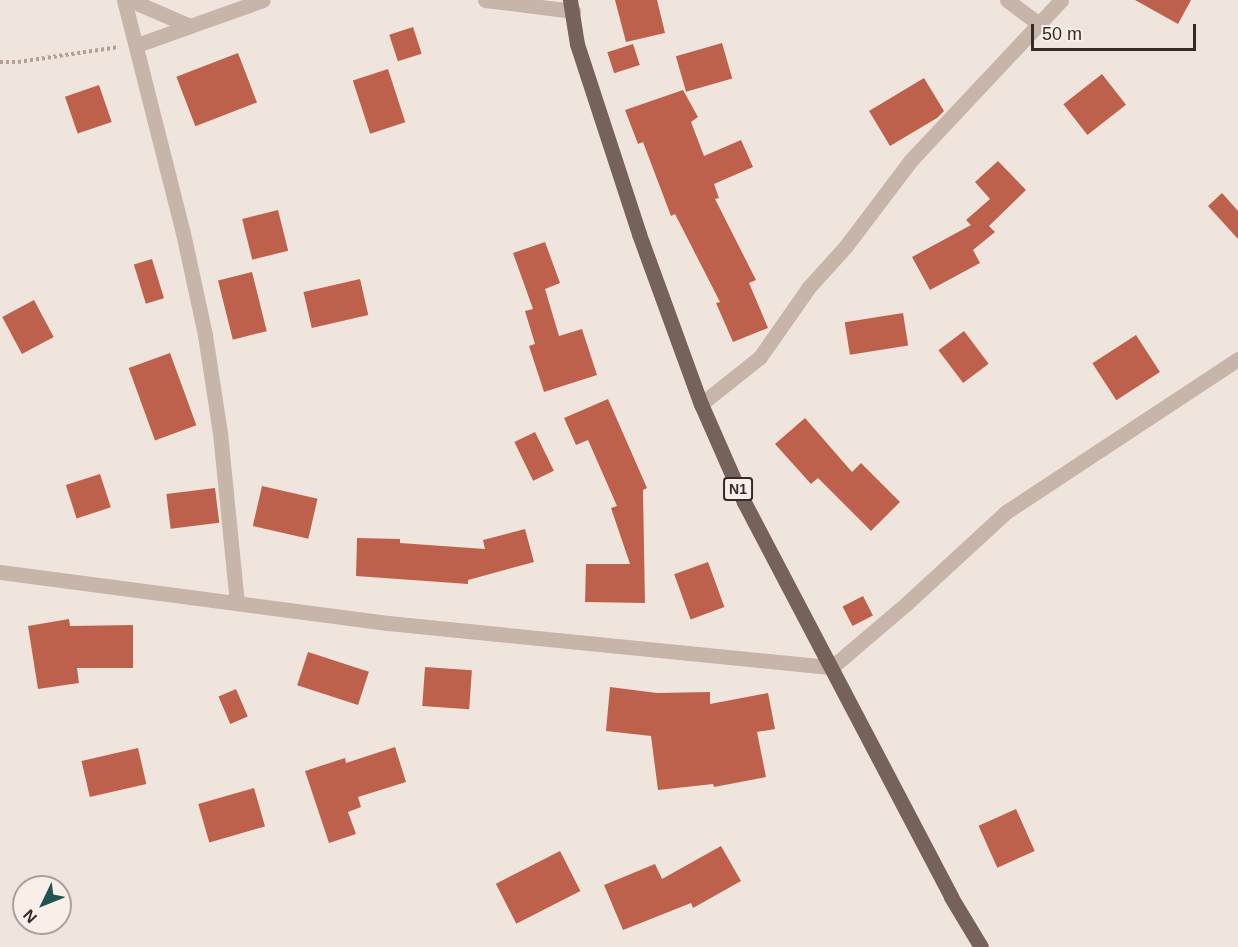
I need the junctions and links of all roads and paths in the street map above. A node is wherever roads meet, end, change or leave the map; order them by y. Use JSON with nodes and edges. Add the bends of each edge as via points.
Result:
{"nodes":[{"id":1,"x":124,"y":0,"type":"edge"},
{"id":2,"x":130,"y":0,"type":"edge"},
{"id":3,"x":263,"y":0,"type":"edge"},
{"id":4,"x":485,"y":0,"type":"edge"},
{"id":5,"x":1006,"y":0,"type":"edge"},
{"id":6,"x":1061,"y":0,"type":"edge"},
{"id":7,"x":572,"y":6,"type":"edge"},
{"id":8,"x":1039,"y":24,"type":"junction"},
{"id":9,"x":190,"y":26,"type":"junction"},
{"id":10,"x":137,"y":45,"type":"junction"},
{"id":11,"x":0,"y":62,"type":"edge"},
{"id":12,"x":1238,"y":359,"type":"edge"},
{"id":13,"x":701,"y":404,"type":"junction"},
{"id":14,"x":0,"y":572,"type":"edge"},
{"id":15,"x":237,"y":603,"type":"junction"},
{"id":16,"x":832,"y":667,"type":"junction"},
{"id":17,"x":981,"y":947,"type":"edge"}],
"edges":[{"from":1,"to":10,"type":"street"},
{"from":2,"to":9,"type":"street"},
{"from":3,"to":9,"type":"street"},
{"from":4,"to":7,"type":"street"},
{"from":5,"to":8,"type":"street"},
{"from":6,"to":8,"type":"street"},
{"from":7,"to":13,"type":"main road","number":"N1","via":[[577,44],[639,234]]},
{"from":8,"to":13,"type":"street","via":[[911,160],[846,246],[809,287],[760,357]]},
{"from":9,"to":10,"type":"street"},
{"from":10,"to":11,"type":"path"},
{"from":10,"to":15,"type":"street","via":[[205,335],[220,433]]},
{"from":12,"to":16,"type":"street","via":[[1006,512]]},
{"from":13,"to":16,"type":"main road","number":"N1","via":[[744,502]]},
{"from":14,"to":15,"type":"street"},
{"from":15,"to":16,"type":"street","via":[[388,623]]},
{"from":16,"to":17,"type":"main road","number":"N1"}]}
